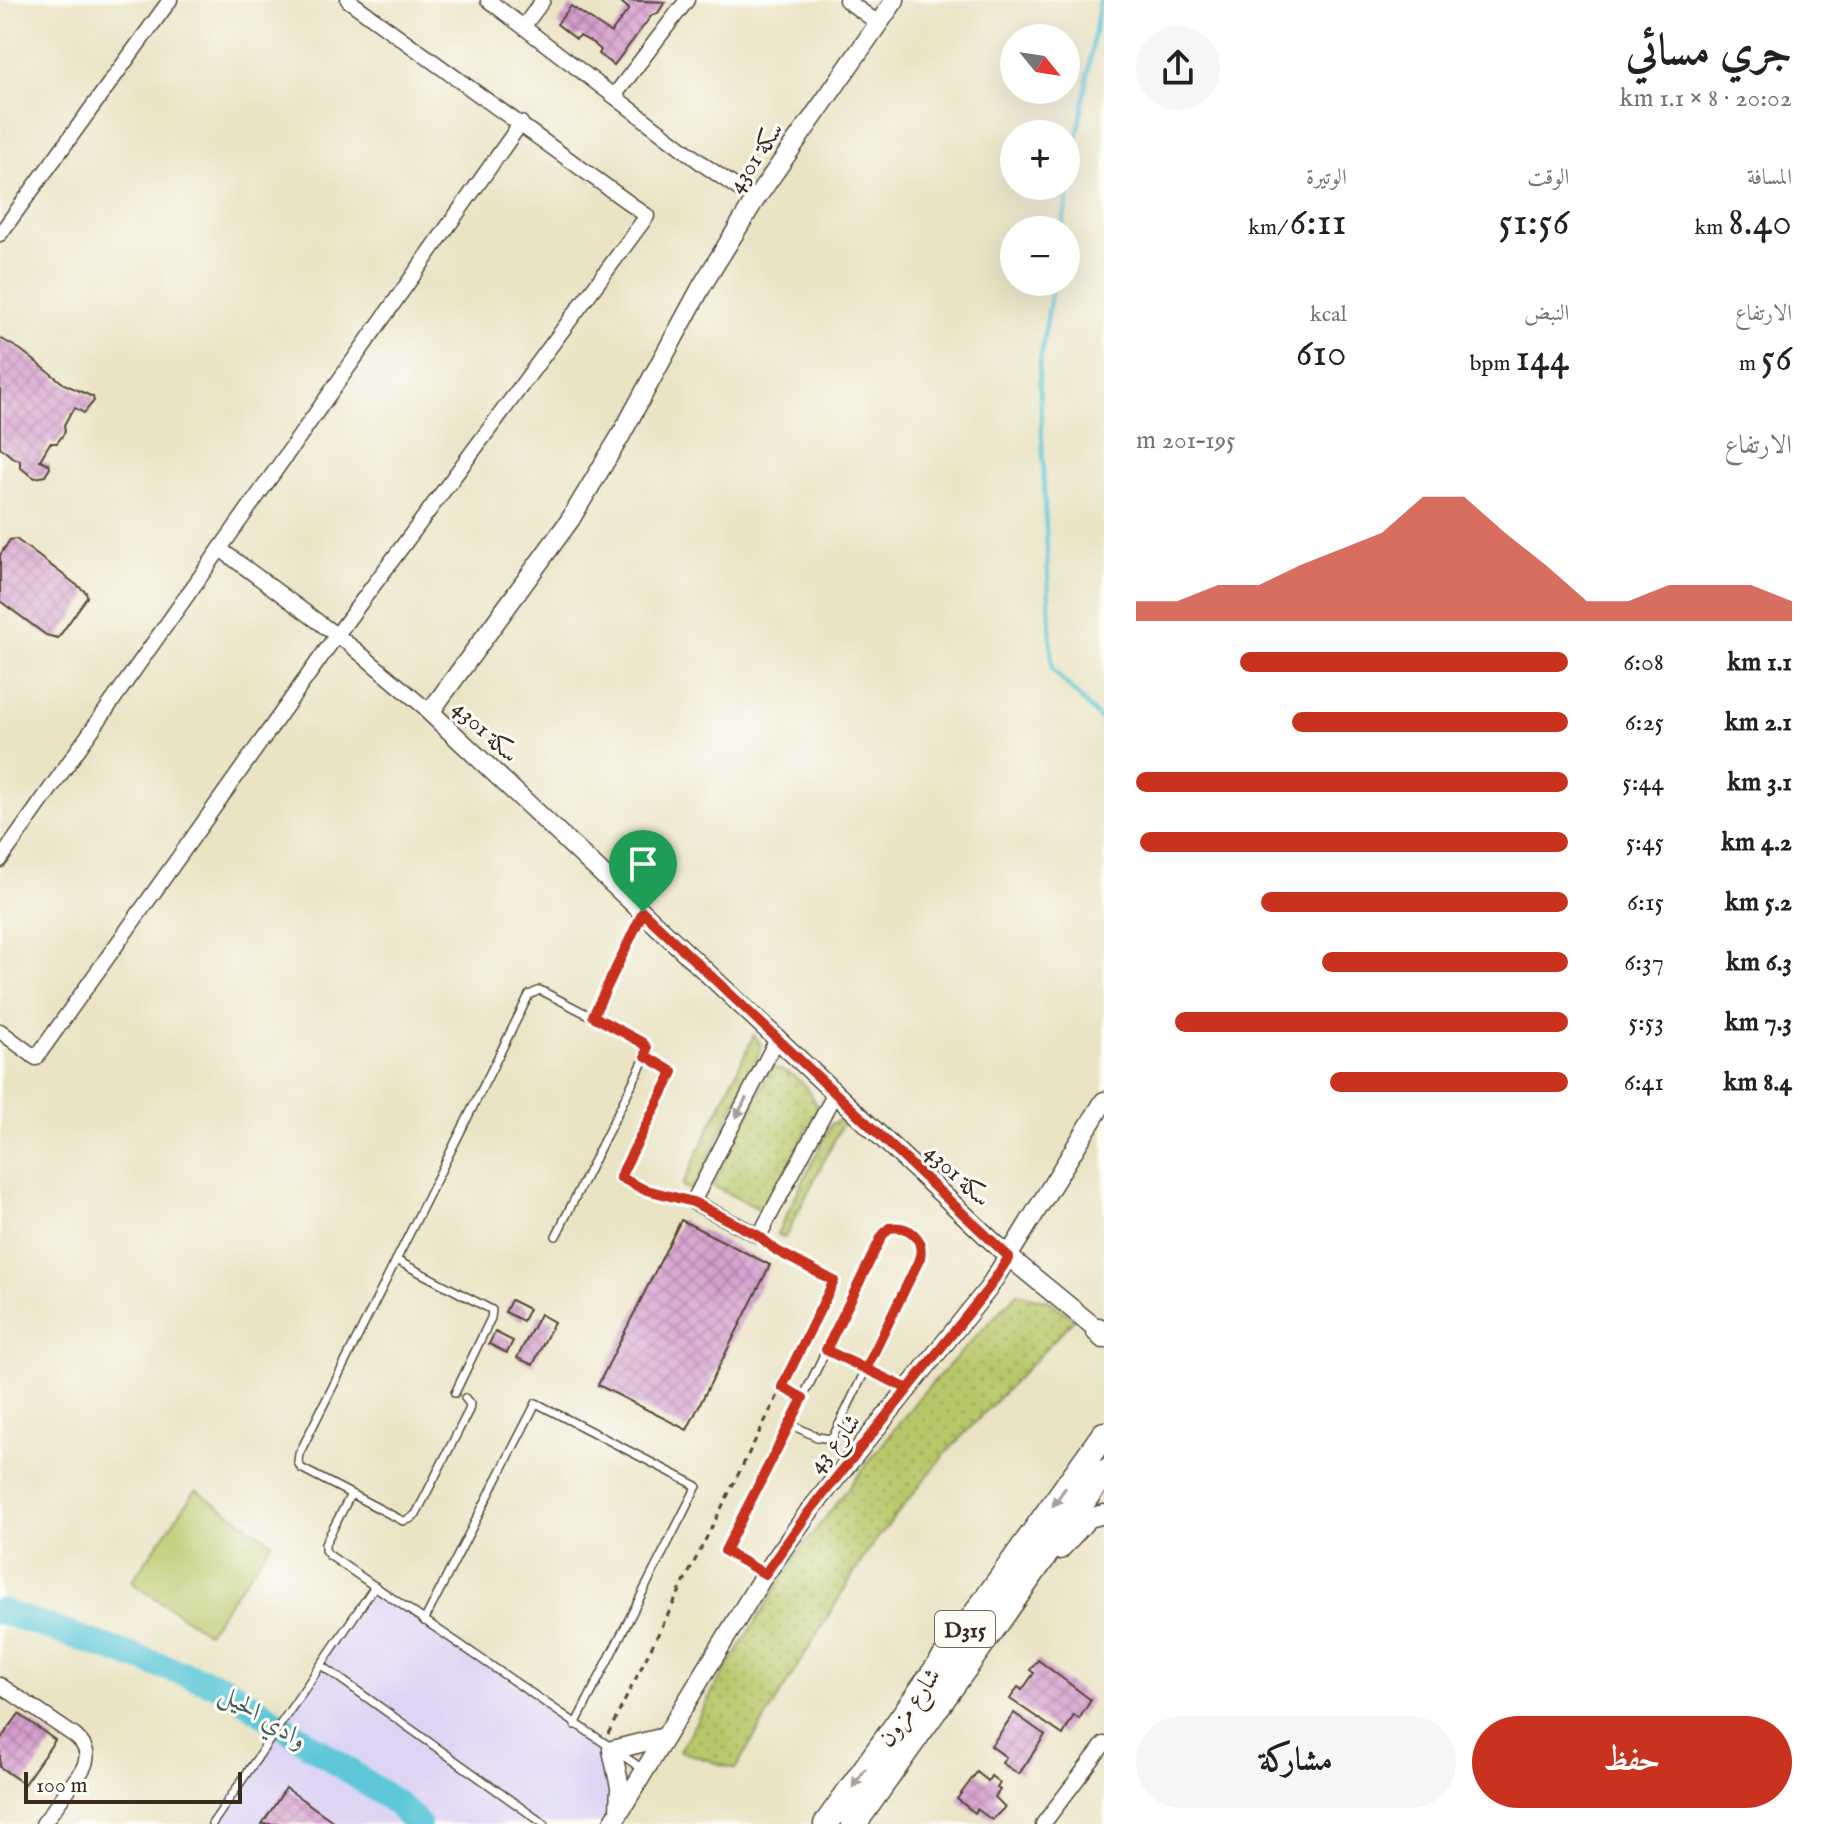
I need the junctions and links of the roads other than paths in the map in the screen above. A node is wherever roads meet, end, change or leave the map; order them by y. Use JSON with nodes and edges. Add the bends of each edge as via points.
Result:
{"nodes":[{"id":1,"x":170,"y":0,"type":"edge"},
{"id":2,"x":348,"y":0,"type":"edge"},
{"id":3,"x":488,"y":0,"type":"edge"},
{"id":4,"x":543,"y":0,"type":"edge"},
{"id":5,"x":687,"y":0,"type":"edge"},
{"id":6,"x":846,"y":0,"type":"edge"},
{"id":7,"x":895,"y":0,"type":"edge"},
{"id":8,"x":878,"y":23,"type":"junction"},
{"id":9,"x":524,"y":26,"type":"junction"},
{"id":10,"x":614,"y":96,"type":"junction"},
{"id":11,"x":521,"y":123,"type":"junction"},
{"id":12,"x":755,"y":200,"type":"junction"},
{"id":13,"x":0,"y":234,"type":"edge"},
{"id":14,"x":220,"y":549,"type":"junction"},
{"id":15,"x":336,"y":636,"type":"junction"},
{"id":16,"x":430,"y":712,"type":"junction"},
{"id":17,"x":0,"y":860,"type":"edge"},
{"id":18,"x":643,"y":912,"type":"junction"},
{"id":19,"x":593,"y":1016,"type":"junction"},
{"id":20,"x":0,"y":1031,"type":"edge"},
{"id":21,"x":777,"y":1039,"type":"junction"},
{"id":22,"x":835,"y":1093,"type":"junction"},
{"id":23,"x":1104,"y":1101,"type":"edge"},
{"id":24,"x":556,"y":1236,"type":"dead end"},
{"id":25,"x":1009,"y":1257,"type":"junction"},
{"id":26,"x":396,"y":1260,"type":"junction"},
{"id":27,"x":1102,"y":1332,"type":"edge"},
{"id":28,"x":826,"y":1350,"type":"junction"},
{"id":29,"x":866,"y":1369,"type":"junction"},
{"id":30,"x":908,"y":1389,"type":"junction"},
{"id":31,"x":455,"y":1393,"type":"dead end"},
{"id":32,"x":465,"y":1398,"type":"dead end"},
{"id":33,"x":1104,"y":1423,"type":"edge"},
{"id":34,"x":790,"y":1424,"type":"junction"},
{"id":35,"x":1098,"y":1442,"type":"edge"},
{"id":36,"x":1104,"y":1472,"type":"edge"},
{"id":37,"x":351,"y":1494,"type":"junction"},
{"id":38,"x":1104,"y":1514,"type":"edge"},
{"id":39,"x":765,"y":1574,"type":"junction"},
{"id":40,"x":375,"y":1586,"type":"junction"},
{"id":41,"x":1010,"y":1605,"type":"junction"},
{"id":42,"x":424,"y":1621,"type":"junction"},
{"id":43,"x":321,"y":1665,"type":"junction"},
{"id":44,"x":0,"y":1685,"type":"edge"},
{"id":45,"x":575,"y":1725,"type":"junction"},
{"id":46,"x":665,"y":1737,"type":"junction"},
{"id":47,"x":1104,"y":1744,"type":"edge"},
{"id":48,"x":608,"y":1747,"type":"junction"},
{"id":49,"x":645,"y":1771,"type":"junction"},
{"id":50,"x":615,"y":1819,"type":"edge"},
{"id":51,"x":1045,"y":1823,"type":"edge"},
{"id":52,"x":43,"y":1824,"type":"edge"},
{"id":53,"x":212,"y":1824,"type":"edge"},
{"id":54,"x":544,"y":1824,"type":"edge"},
{"id":55,"x":826,"y":1824,"type":"edge"},
{"id":56,"x":854,"y":1824,"type":"edge"}],
"edges":[{"from":1,"to":13,"type":"street"},
{"from":2,"to":11,"type":"street"},
{"from":3,"to":9,"type":"street"},
{"from":4,"to":9,"type":"street"},
{"from":5,"to":10,"type":"street"},
{"from":6,"to":8,"type":"street"},
{"from":7,"to":8,"type":"street","name":"سكة 4301"},
{"from":8,"to":12,"type":"street","name":"سكة 4301"},
{"from":9,"to":10,"type":"street"},
{"from":10,"to":12,"type":"street"},
{"from":11,"to":14,"type":"street"},
{"from":11,"to":15,"type":"street","via":[[647,216]]},
{"from":12,"to":16,"type":"street","name":"سكة 4301","via":[[570,520]]},
{"from":14,"to":15,"type":"street"},
{"from":14,"to":17,"type":"street"},
{"from":15,"to":16,"type":"street"},
{"from":15,"to":20,"type":"street","via":[[36,1058]]},
{"from":16,"to":18,"type":"street","name":"سكة 4301"},
{"from":18,"to":19,"type":"lane"},
{"from":18,"to":21,"type":"street","name":"سكة 4301"},
{"from":19,"to":24,"type":"lane","via":[[643,1043],[646,1056]]},
{"from":19,"to":26,"type":"lane","via":[[540,990],[529,995]]},
{"from":21,"to":22,"type":"street","name":"سكة 4301"},
{"from":21,"to":22,"type":"street","one_way":true,"via":[[693,1202],[759,1236]]},
{"from":22,"to":25,"type":"street","name":"سكة 4301"},
{"from":23,"to":25,"type":"street","name":"شارع 43"},
{"from":25,"to":27,"type":"street","name":"سكة 4301"},
{"from":25,"to":30,"type":"street","name":"شارع 43"},
{"from":26,"to":31,"type":"lane","via":[[492,1310]]},
{"from":26,"to":37,"type":"lane","via":[[299,1454],[301,1468]]},
{"from":28,"to":29,"type":"lane"},
{"from":28,"to":29,"type":"lane","via":[[882,1236],[889,1228],[908,1229],[922,1247],[920,1258]]},
{"from":28,"to":34,"type":"lane"},
{"from":29,"to":30,"type":"lane"},
{"from":29,"to":34,"type":"lane","via":[[832,1439]]},
{"from":30,"to":39,"type":"street","name":"شارع 43"},
{"from":32,"to":37,"type":"lane","via":[[469,1410],[416,1514],[403,1521]]},
{"from":33,"to":35,"type":"main road","name":"شارع مزون"},
{"from":34,"to":39,"type":"lane","via":[[725,1551]]},
{"from":35,"to":55,"type":"main road","name":"شارع مزون","number":"D315","one_way":true},
{"from":36,"to":41,"type":"main road","name":"شارع مزون","number":"D315"},
{"from":37,"to":40,"type":"lane","via":[[325,1550]]},
{"from":38,"to":41,"type":"street","via":[[1089,1518]]},
{"from":39,"to":46,"type":"street","name":"شارع 43"},
{"from":40,"to":42,"type":"lane"},
{"from":40,"to":43,"type":"lane"},
{"from":41,"to":56,"type":"main road","name":"شارع مزون","number":"D315"},
{"from":42,"to":45,"type":"lane"},
{"from":42,"to":45,"type":"lane","via":[[536,1403],[697,1486]]},
{"from":43,"to":53,"type":"lane"},
{"from":43,"to":54,"type":"lane"},
{"from":44,"to":52,"type":"street","via":[[75,1736],[88,1752],[87,1763]]},
{"from":45,"to":48,"type":"lane"},
{"from":46,"to":48,"type":"street"},
{"from":46,"to":49,"type":"street","name":"شارع 43"},
{"from":47,"to":51,"type":"street"},
{"from":48,"to":49,"type":"lane"},
{"from":48,"to":50,"type":"street","via":[[620,1787]]},
{"from":49,"to":50,"type":"street","name":"شارع 43"}]}
